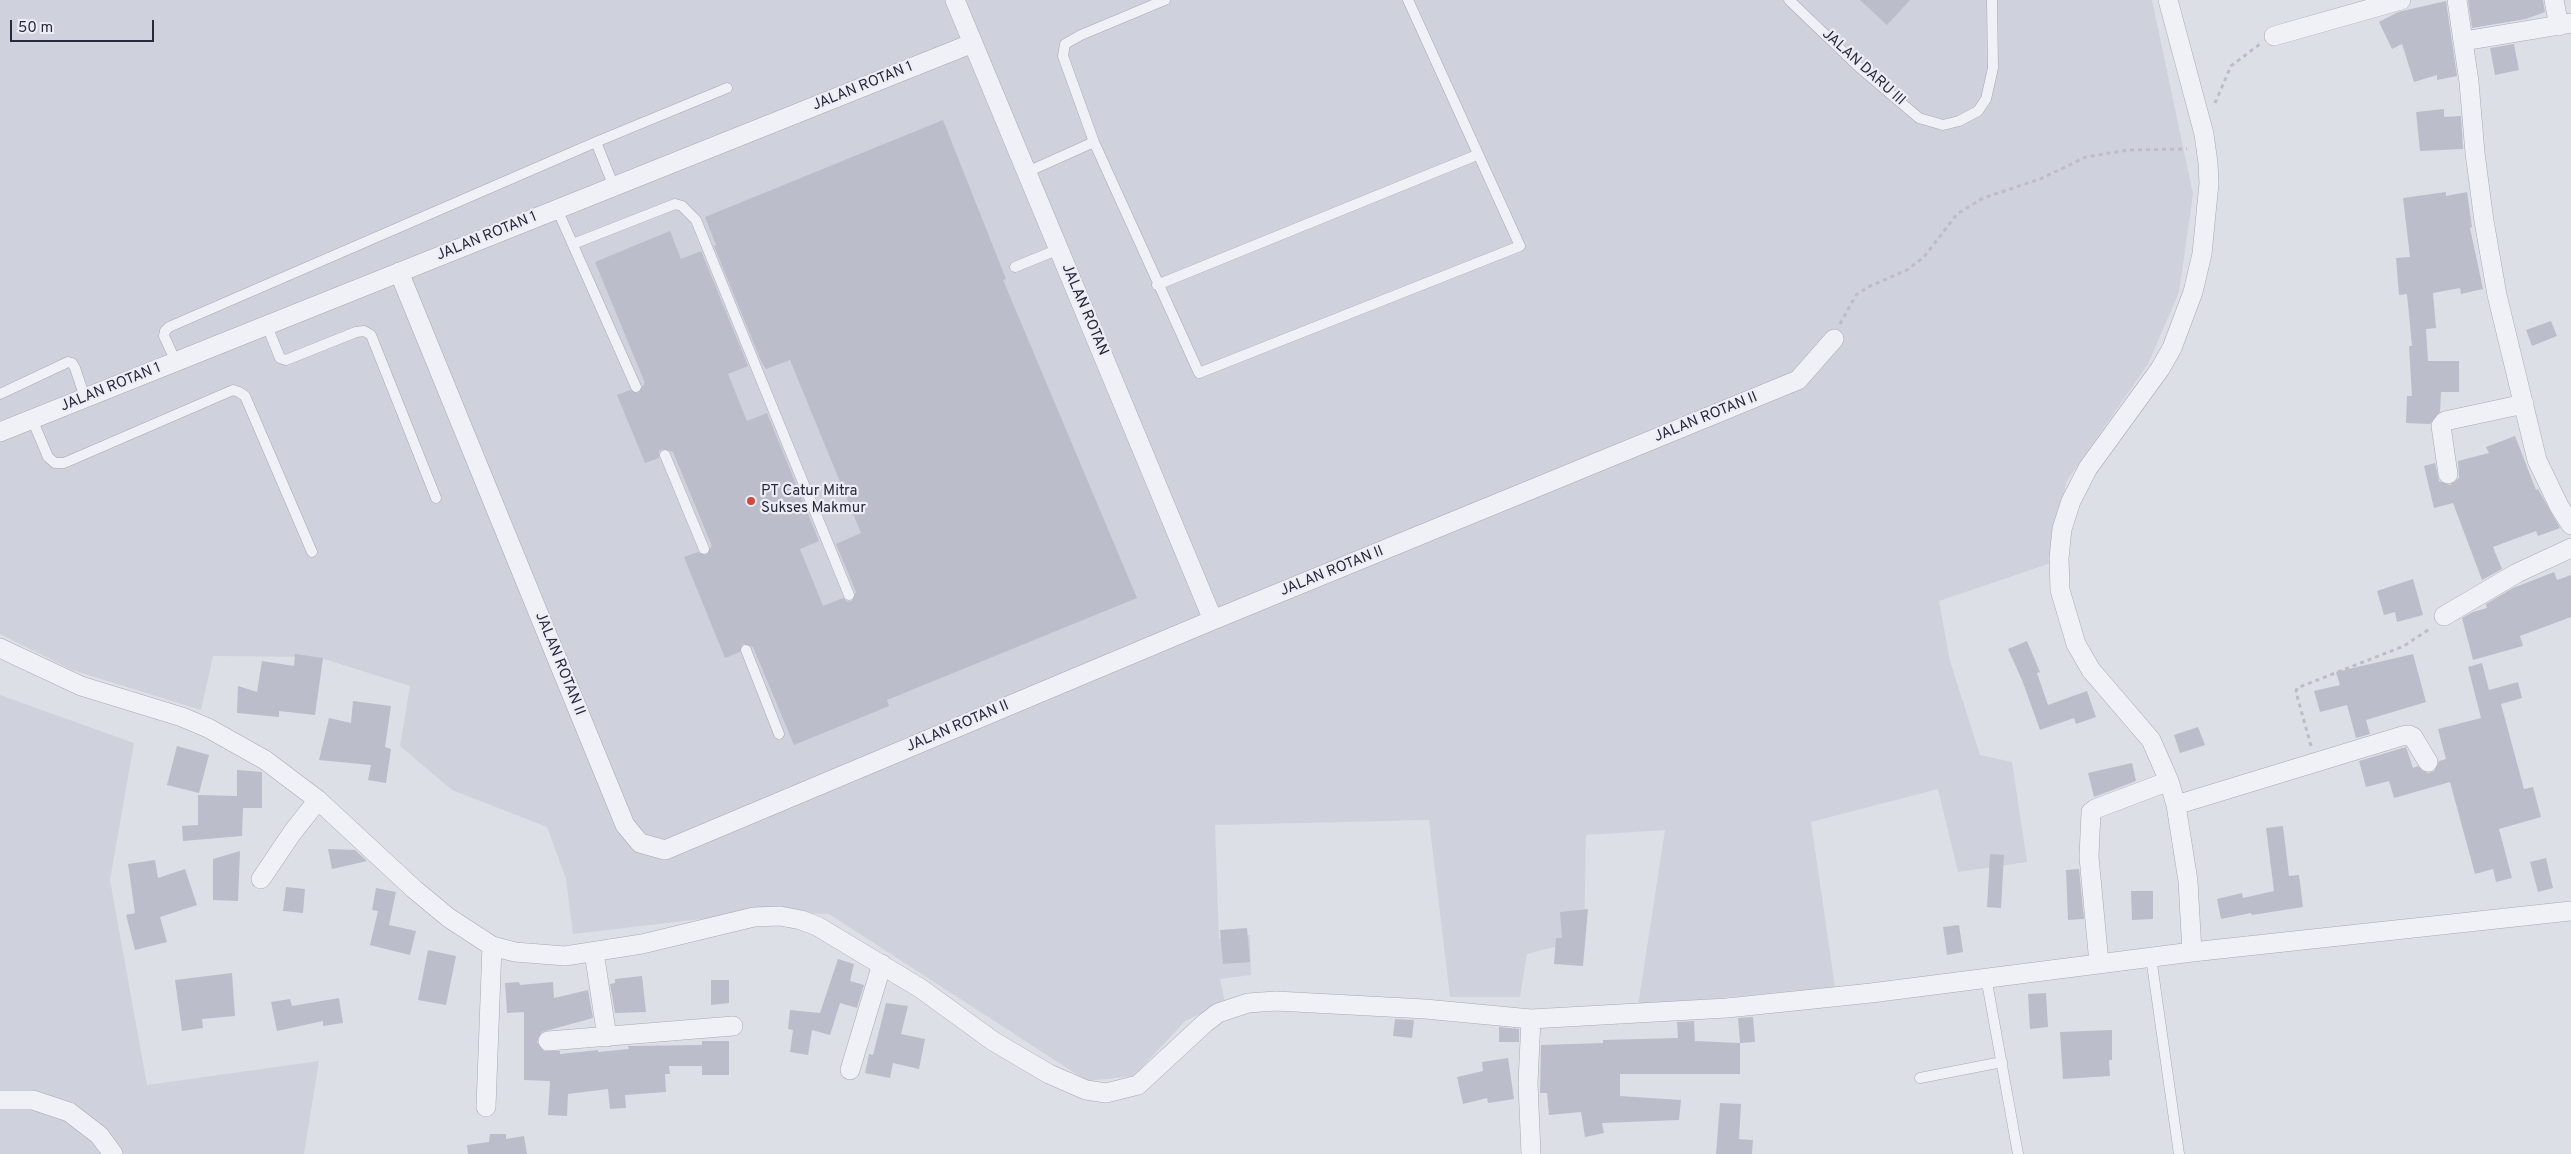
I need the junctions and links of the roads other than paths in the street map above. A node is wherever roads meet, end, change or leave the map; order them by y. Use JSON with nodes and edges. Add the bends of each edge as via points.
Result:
{"nodes":[{"id":1,"x":955,"y":0,"type":"edge"},
{"id":2,"x":1165,"y":0,"type":"edge"},
{"id":3,"x":1408,"y":0,"type":"edge"},
{"id":4,"x":1789,"y":0,"type":"edge"},
{"id":5,"x":1992,"y":0,"type":"edge"},
{"id":6,"x":2168,"y":0,"type":"edge"},
{"id":7,"x":2401,"y":0,"type":"edge"},
{"id":8,"x":2457,"y":0,"type":"edge"},
{"id":9,"x":2554,"y":0,"type":"edge"},
{"id":10,"x":2565,"y":25,"type":"edge"},
{"id":11,"x":2274,"y":36,"type":"road end"},
{"id":12,"x":2464,"y":41,"type":"junction"},
{"id":13,"x":973,"y":42,"type":"junction"},
{"id":14,"x":727,"y":88,"type":"dead end"},
{"id":15,"x":596,"y":142,"type":"junction"},
{"id":16,"x":1094,"y":142,"type":"junction"},
{"id":17,"x":1477,"y":155,"type":"junction"},
{"id":18,"x":1026,"y":172,"type":"junction"},
{"id":19,"x":614,"y":186,"type":"junction"},
{"id":20,"x":557,"y":209,"type":"junction"},
{"id":21,"x":573,"y":244,"type":"junction"},
{"id":22,"x":1059,"y":249,"type":"junction"},
{"id":23,"x":1015,"y":267,"type":"dead end"},
{"id":24,"x":399,"y":272,"type":"junction"},
{"id":25,"x":1157,"y":285,"type":"junction"},
{"id":26,"x":266,"y":326,"type":"junction"},
{"id":27,"x":1834,"y":339,"type":"road end"},
{"id":28,"x":176,"y":362,"type":"junction"},
{"id":29,"x":636,"y":387,"type":"dead end"},
{"id":30,"x":0,"y":394,"type":"edge"},
{"id":31,"x":85,"y":398,"type":"junction"},
{"id":32,"x":2524,"y":404,"type":"junction"},
{"id":33,"x":32,"y":420,"type":"junction"},
{"id":34,"x":0,"y":432,"type":"edge"},
{"id":35,"x":665,"y":455,"type":"dead end"},
{"id":36,"x":2448,"y":474,"type":"dead end"},
{"id":37,"x":436,"y":498,"type":"dead end"},
{"id":38,"x":2571,"y":524,"type":"edge"},
{"id":39,"x":2571,"y":548,"type":"edge"},
{"id":40,"x":704,"y":549,"type":"dead end"},
{"id":41,"x":312,"y":552,"type":"dead end"},
{"id":42,"x":849,"y":595,"type":"dead end"},
{"id":43,"x":2444,"y":616,"type":"road end"},
{"id":44,"x":1213,"y":620,"type":"junction"},
{"id":45,"x":0,"y":648,"type":"edge"},
{"id":46,"x":746,"y":650,"type":"dead end"},
{"id":47,"x":779,"y":734,"type":"dead end"},
{"id":48,"x":2428,"y":762,"type":"dead end"},
{"id":49,"x":2169,"y":782,"type":"junction"},
{"id":50,"x":318,"y":800,"type":"junction"},
{"id":51,"x":2176,"y":805,"type":"junction"},
{"id":52,"x":261,"y":879,"type":"dead end"},
{"id":53,"x":2571,"y":911,"type":"edge"},
{"id":54,"x":492,"y":946,"type":"junction"},
{"id":55,"x":594,"y":952,"type":"junction"},
{"id":56,"x":2192,"y":952,"type":"junction"},
{"id":57,"x":2151,"y":957,"type":"junction"},
{"id":58,"x":2099,"y":963,"type":"junction"},
{"id":59,"x":882,"y":964,"type":"junction"},
{"id":60,"x":1986,"y":977,"type":"junction"},
{"id":61,"x":1531,"y":1019,"type":"junction"},
{"id":62,"x":733,"y":1026,"type":"dead end"},
{"id":63,"x":607,"y":1037,"type":"junction"},
{"id":64,"x":548,"y":1041,"type":"dead end"},
{"id":65,"x":2002,"y":1062,"type":"junction"},
{"id":66,"x":850,"y":1070,"type":"dead end"},
{"id":67,"x":1920,"y":1078,"type":"dead end"},
{"id":68,"x":0,"y":1100,"type":"edge"},
{"id":69,"x":486,"y":1107,"type":"dead end"},
{"id":70,"x":113,"y":1154,"type":"edge"},
{"id":71,"x":1531,"y":1154,"type":"edge"},
{"id":72,"x":2018,"y":1154,"type":"edge"},
{"id":73,"x":2179,"y":1154,"type":"edge"}],
"edges":[{"from":1,"to":13,"type":"street","name":"JALAN ROTAN"},
{"from":2,"to":16,"type":"lane","via":[[1065,44],[1063,56]]},
{"from":3,"to":17,"type":"lane"},
{"from":4,"to":5,"type":"lane","name":"JALAN DARU III","via":[[1919,118],[1943,125],[1978,111],[1986,99],[1993,68]]},
{"from":6,"to":49,"type":"street","via":[[2208,158],[2209,183],[2202,254],[2183,323],[2160,369],[2088,468],[2068,511],[2059,558],[2060,590],[2076,644],[2090,670],[2151,740]]},
{"from":7,"to":11,"type":"street"},
{"from":8,"to":12,"type":"street"},
{"from":9,"to":10,"type":"street"},
{"from":10,"to":12,"type":"street"},
{"from":12,"to":32,"type":"street","via":[[2484,221],[2497,295]]},
{"from":13,"to":18,"type":"street","name":"JALAN ROTAN"},
{"from":13,"to":19,"type":"street","name":"JALAN ROTAN 1"},
{"from":14,"to":15,"type":"lane"},
{"from":15,"to":19,"type":"lane"},
{"from":15,"to":28,"type":"lane","via":[[169,327],[164,336]]},
{"from":16,"to":18,"type":"lane"},
{"from":16,"to":25,"type":"lane"},
{"from":17,"to":25,"type":"lane"},
{"from":17,"to":25,"type":"lane","via":[[1520,246],[1199,373]]},
{"from":18,"to":22,"type":"street","name":"JALAN ROTAN"},
{"from":19,"to":20,"type":"street","name":"JALAN ROTAN 1"},
{"from":20,"to":21,"type":"lane"},
{"from":20,"to":24,"type":"street","name":"JALAN ROTAN 1"},
{"from":21,"to":29,"type":"lane"},
{"from":21,"to":42,"type":"lane","via":[[675,204],[682,206],[696,220]]},
{"from":22,"to":23,"type":"lane"},
{"from":22,"to":44,"type":"street","name":"JALAN ROTAN"},
{"from":24,"to":26,"type":"street","name":"JALAN ROTAN 1"},
{"from":24,"to":44,"type":"street","name":"JALAN ROTAN II","via":[[625,825],[640,843],[665,850]]},
{"from":26,"to":28,"type":"street","name":"JALAN ROTAN 1"},
{"from":26,"to":37,"type":"lane","via":[[280,358],[286,360],[356,332],[364,331],[371,335]]},
{"from":27,"to":44,"type":"street","name":"JALAN ROTAN II","via":[[1798,380]]},
{"from":28,"to":31,"type":"street","name":"JALAN ROTAN 1"},
{"from":30,"to":31,"type":"lane","via":[[68,362],[72,363]]},
{"from":31,"to":33,"type":"street","name":"JALAN ROTAN 1"},
{"from":32,"to":36,"type":"street","via":[[2446,421],[2441,426]]},
{"from":32,"to":38,"type":"street","via":[[2537,460]]},
{"from":33,"to":34,"type":"street","name":"JALAN ROTAN 1"},
{"from":33,"to":41,"type":"lane","via":[[48,457],[55,463],[64,463],[233,390],[239,392],[245,396]]},
{"from":35,"to":40,"type":"lane"},
{"from":39,"to":43,"type":"street","via":[[2517,573]]},
{"from":45,"to":50,"type":"street","via":[[81,686],[208,728],[265,760]]},
{"from":46,"to":47,"type":"lane"},
{"from":48,"to":51,"type":"street","via":[[2409,735]]},
{"from":49,"to":51,"type":"street"},
{"from":49,"to":58,"type":"street","via":[[2091,812],[2089,857]]},
{"from":50,"to":52,"type":"street"},
{"from":50,"to":54,"type":"street","via":[[414,889],[449,918]]},
{"from":51,"to":56,"type":"street","via":[[2188,881]]},
{"from":53,"to":56,"type":"street"},
{"from":54,"to":55,"type":"street","via":[[539,955]]},
{"from":54,"to":69,"type":"street"},
{"from":55,"to":59,"type":"street","via":[[754,917],[780,916],[817,926]]},
{"from":55,"to":63,"type":"street"},
{"from":56,"to":57,"type":"street"},
{"from":57,"to":58,"type":"street"},
{"from":57,"to":73,"type":"lane"},
{"from":58,"to":60,"type":"street"},
{"from":59,"to":61,"type":"street","via":[[993,1041],[1049,1074],[1086,1090],[1106,1093],[1138,1085],[1211,1018],[1248,1003],[1276,1001],[1425,1009]]},
{"from":59,"to":66,"type":"street"},
{"from":60,"to":61,"type":"street","via":[[1798,1002]]},
{"from":60,"to":65,"type":"lane"},
{"from":61,"to":71,"type":"street","via":[[1528,1083]]},
{"from":62,"to":63,"type":"street"},
{"from":63,"to":64,"type":"street"},
{"from":65,"to":67,"type":"lane"},
{"from":65,"to":72,"type":"lane"},
{"from":68,"to":70,"type":"street","via":[[33,1100],[69,1112],[98,1135]]}]}
